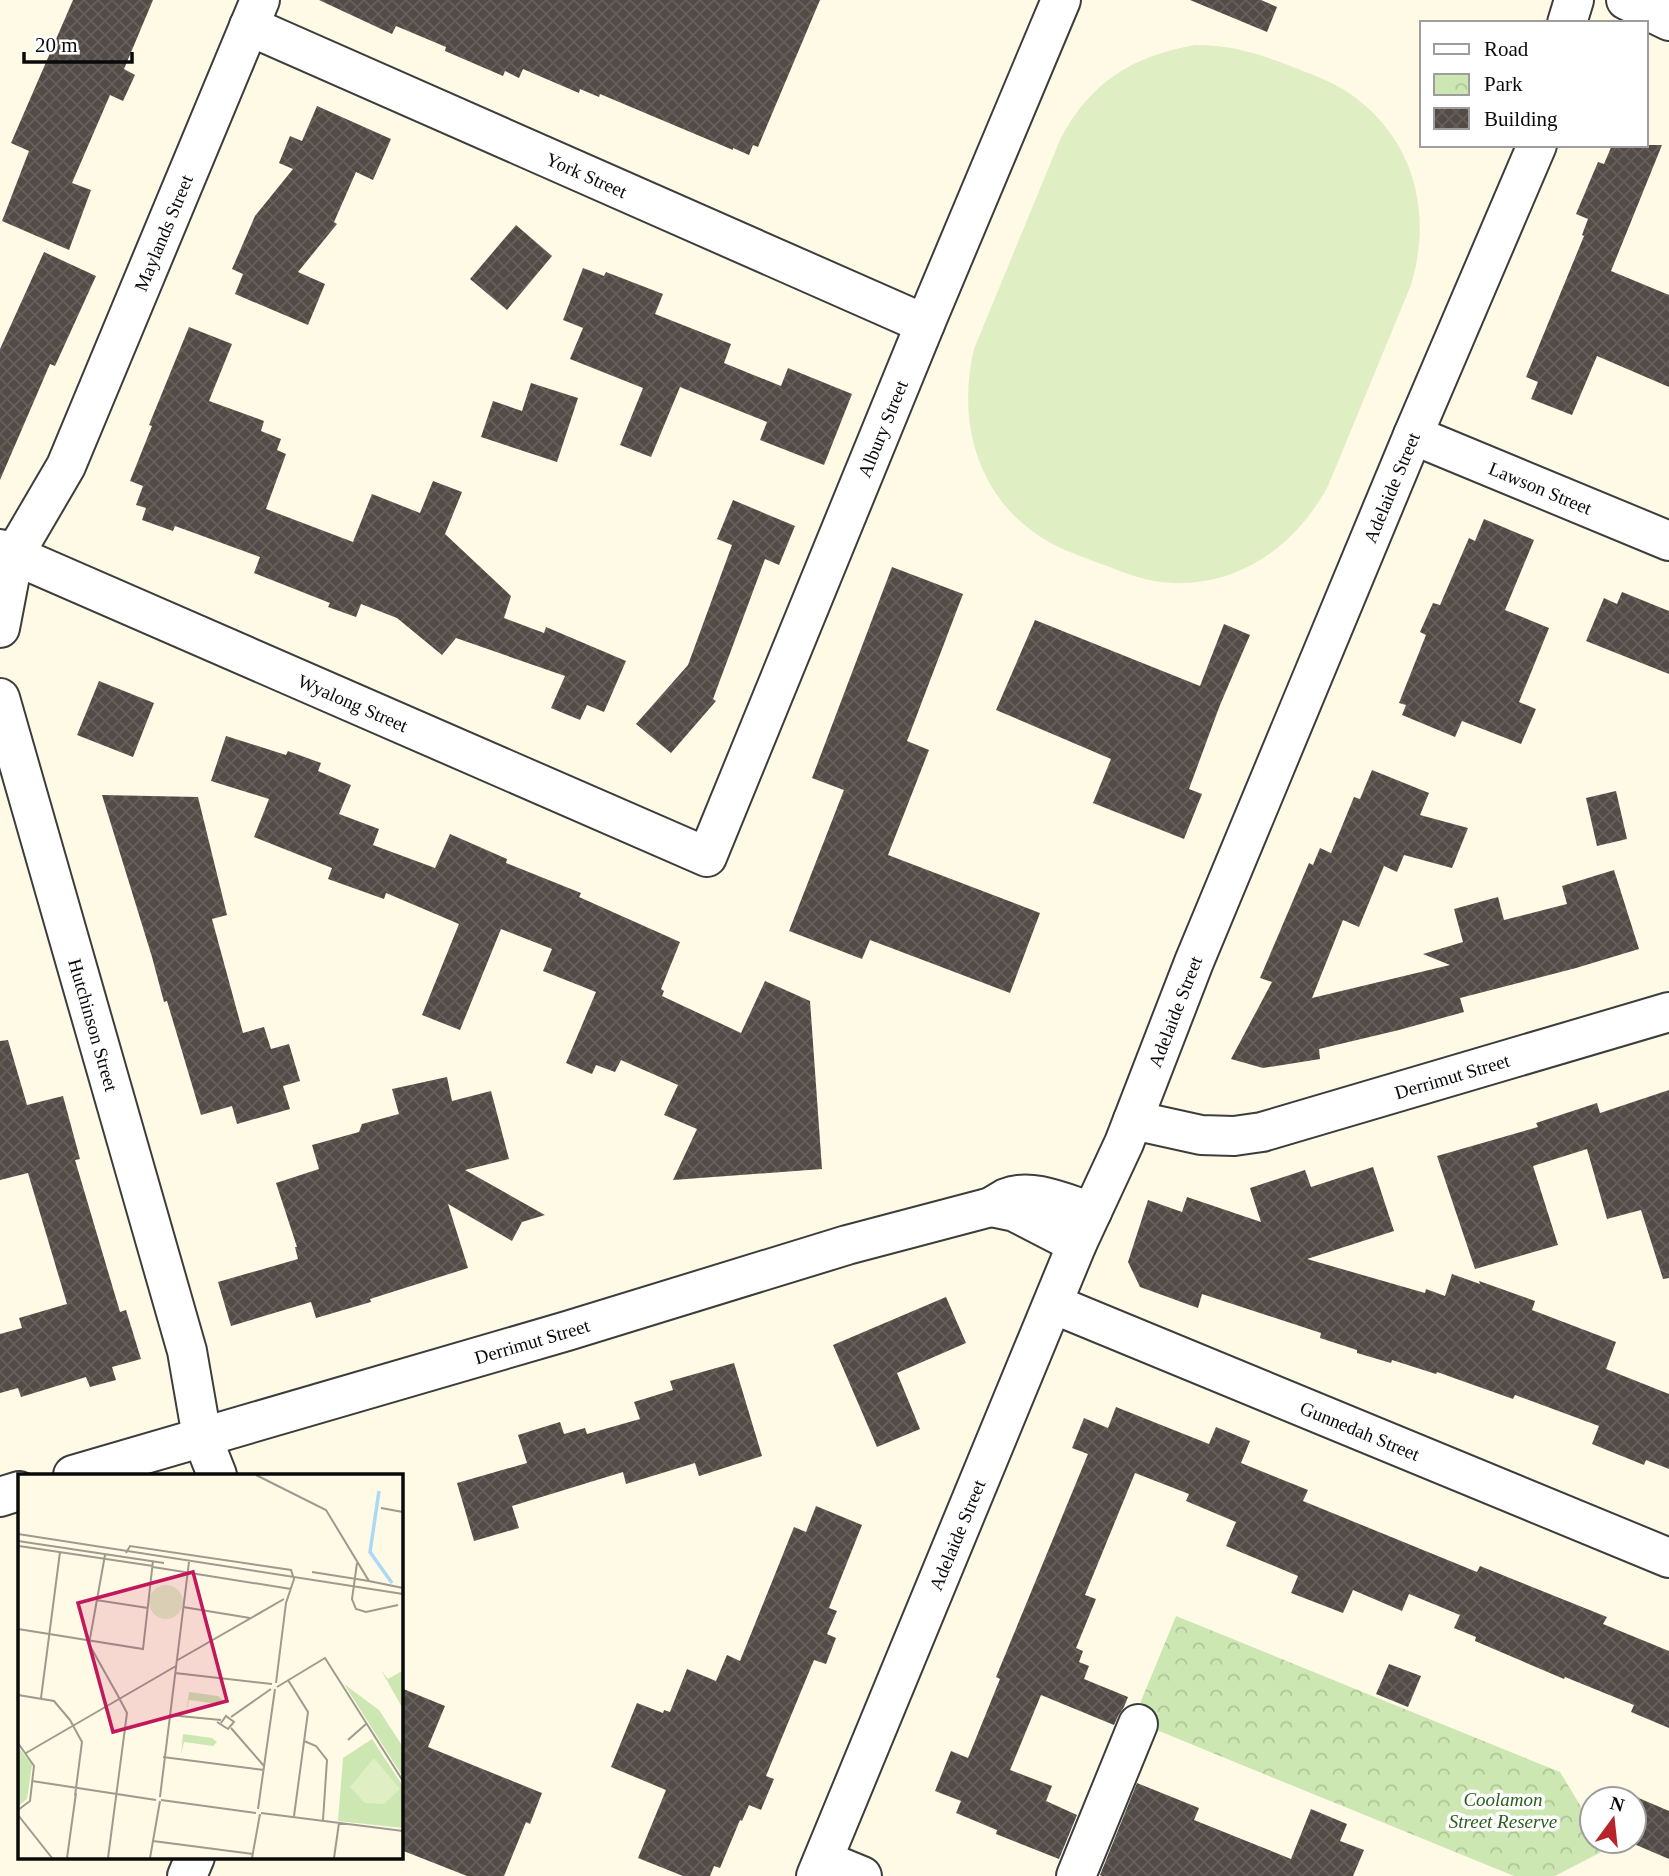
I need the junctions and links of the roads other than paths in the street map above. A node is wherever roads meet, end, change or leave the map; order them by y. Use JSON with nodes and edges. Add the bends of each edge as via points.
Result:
{"nodes":[{"id":1,"x":1060,"y":0,"type":"edge"},
{"id":2,"x":1574,"y":0,"type":"edge"},
{"id":3,"x":1618,"y":0,"type":"edge"},
{"id":4,"x":1626,"y":0,"type":"edge"},
{"id":5,"x":255,"y":13,"type":"edge"},
{"id":6,"x":1568,"y":21,"type":"edge"},
{"id":7,"x":1606,"y":21,"type":"edge"},
{"id":8,"x":1669,"y":21,"type":"edge"},
{"id":9,"x":1536,"y":147,"type":"edge"},
{"id":10,"x":925,"y":324,"type":"junction"},
{"id":11,"x":1413,"y":435,"type":"junction"},
{"id":12,"x":1669,"y":541,"type":"edge"},
{"id":13,"x":18,"y":556,"type":"edge"},
{"id":14,"x":0,"y":628,"type":"edge"},
{"id":15,"x":0,"y":640,"type":"edge"},
{"id":16,"x":0,"y":698,"type":"edge"},
{"id":17,"x":707,"y":857,"type":"joint"},
{"id":18,"x":1669,"y":1012,"type":"edge"},
{"id":19,"x":1128,"y":1131,"type":"junction"},
{"id":20,"x":1085,"y":1228,"type":"junction"},
{"id":21,"x":1053,"y":1304,"type":"junction"},
{"id":22,"x":212,"y":1434,"type":"junction"},
{"id":23,"x":76,"y":1474,"type":"edge"},
{"id":24,"x":217,"y":1474,"type":"edge"},
{"id":25,"x":230,"y":1474,"type":"edge"},
{"id":26,"x":18,"y":1491,"type":"edge"},
{"id":27,"x":0,"y":1497,"type":"edge"},
{"id":28,"x":1669,"y":1558,"type":"edge"},
{"id":29,"x":1138,"y":1724,"type":"dead end"},
{"id":30,"x":195,"y":1858,"type":"edge"},
{"id":31,"x":820,"y":1868,"type":"edge"},
{"id":32,"x":187,"y":1876,"type":"edge"},
{"id":33,"x":862,"y":1876,"type":"edge"},
{"id":34,"x":1076,"y":1876,"type":"edge"}],
"edges":[{"from":1,"to":10,"type":"street","name":"Albury Street"},
{"from":2,"to":6,"type":"street"},
{"from":3,"to":7,"type":"street"},
{"from":4,"to":8,"type":"street"},
{"from":5,"to":10,"type":"street","name":"York Street"},
{"from":5,"to":13,"type":"street","name":"Maylands Street","via":[[66,466]]},
{"from":9,"to":11,"type":"street","name":"Adelaide Street"},
{"from":10,"to":17,"type":"street","name":"Albury Street"},
{"from":11,"to":12,"type":"street","name":"Lawson Street"},
{"from":11,"to":19,"type":"street","name":"Adelaide Street"},
{"from":13,"to":14,"type":"street"},
{"from":13,"to":15,"type":"street"},
{"from":13,"to":17,"type":"street","name":"Wyalong Street"},
{"from":16,"to":22,"type":"street","name":"Hutchinson Street"},
{"from":18,"to":19,"type":"street","name":"Derrimut Street","via":[[1262,1132],[1234,1136]]},
{"from":19,"to":20,"type":"street","name":"Adelaide Street"},
{"from":20,"to":21,"type":"street","name":"Adelaide Street"},
{"from":20,"to":22,"type":"street","name":"Derrimut Street","via":[[1052,1199],[1008,1197],[991,1207],[847,1245]]},
{"from":21,"to":28,"type":"street","name":"Gunnedah Street"},
{"from":21,"to":31,"type":"street","name":"Adelaide Street"},
{"from":22,"to":23,"type":"street","name":"Derrimut Street"},
{"from":22,"to":24,"type":"street","name":"Hutchinson Street"},
{"from":22,"to":25,"type":"street","name":"Hutchinson Street"},
{"from":26,"to":27,"type":"street"},
{"from":29,"to":34,"type":"street"},
{"from":30,"to":32,"type":"street"},
{"from":31,"to":33,"type":"street"}]}
